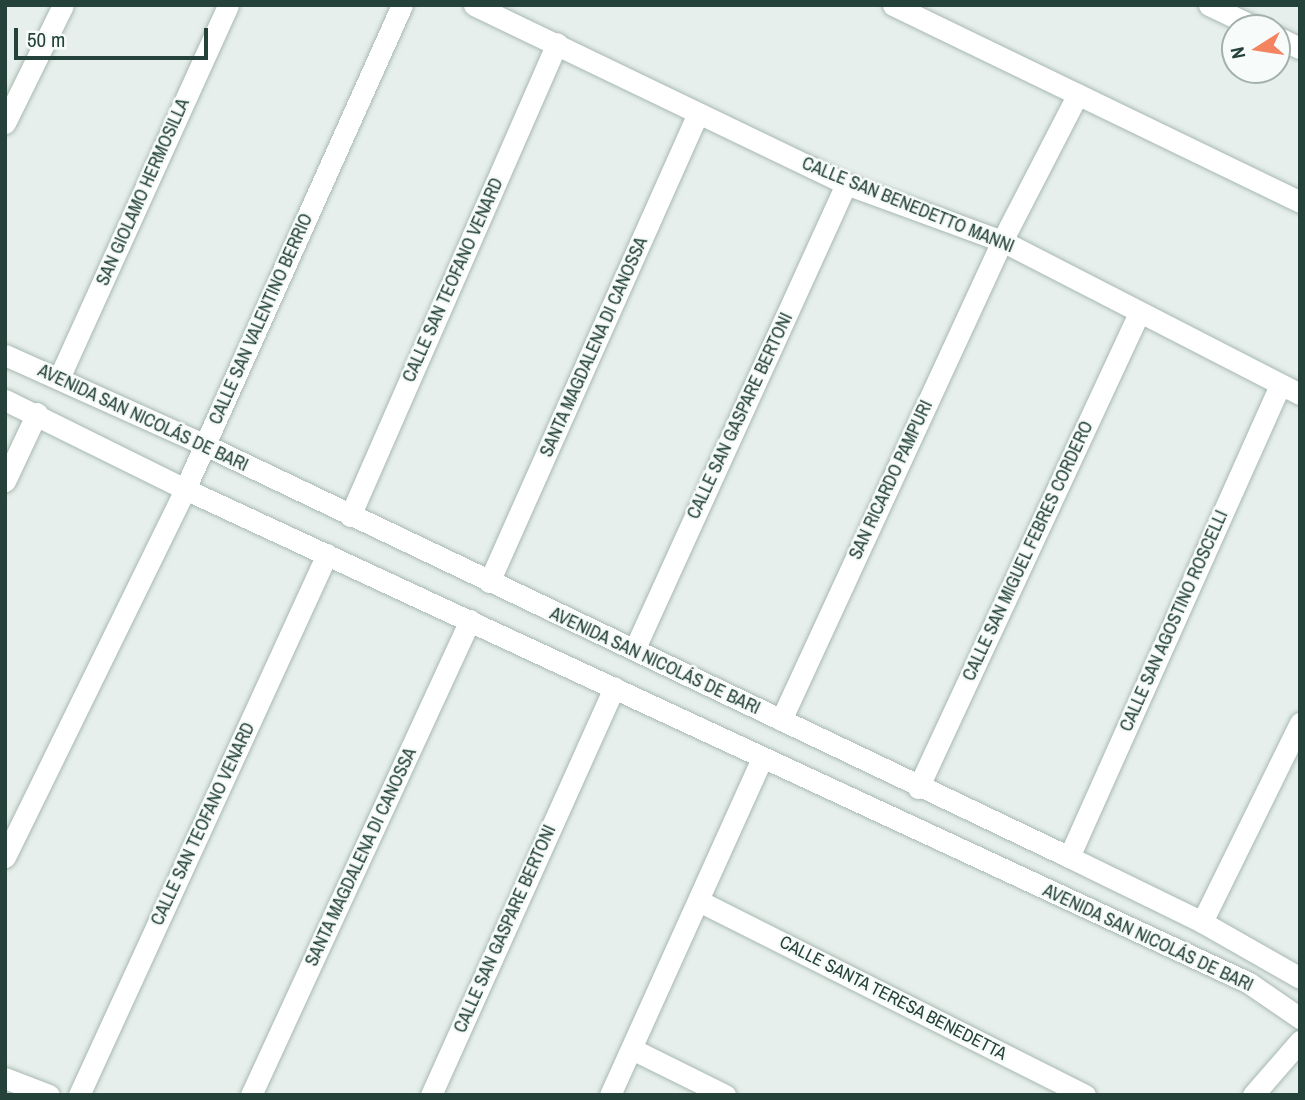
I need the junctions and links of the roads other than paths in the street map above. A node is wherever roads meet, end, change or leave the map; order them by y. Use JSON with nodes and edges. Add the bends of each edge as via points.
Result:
{"nodes":[{"id":1,"x":63,"y":5,"type":"edge"},
{"id":2,"x":228,"y":5,"type":"edge"},
{"id":3,"x":402,"y":5,"type":"edge"},
{"id":4,"x":474,"y":5,"type":"edge"},
{"id":5,"x":893,"y":5,"type":"edge"},
{"id":6,"x":1209,"y":5,"type":"edge"},
{"id":7,"x":1228,"y":14,"type":"edge"},
{"id":8,"x":557,"y":43,"type":"junction"},
{"id":9,"x":1078,"y":94,"type":"junction"},
{"id":10,"x":698,"y":113,"type":"junction"},
{"id":11,"x":5,"y":123,"type":"edge"},
{"id":12,"x":846,"y":184,"type":"junction"},
{"id":13,"x":1300,"y":202,"type":"edge"},
{"id":14,"x":1002,"y":240,"type":"junction"},
{"id":15,"x":1139,"y":313,"type":"junction"},
{"id":16,"x":5,"y":355,"type":"edge"},
{"id":17,"x":59,"y":378,"type":"junction"},
{"id":18,"x":1280,"y":385,"type":"junction"},
{"id":19,"x":1300,"y":394,"type":"edge"},
{"id":20,"x":5,"y":400,"type":"edge"},
{"id":21,"x":37,"y":413,"type":"junction"},
{"id":22,"x":205,"y":445,"type":"junction"},
{"id":23,"x":5,"y":481,"type":"edge"},
{"id":24,"x":185,"y":489,"type":"junction"},
{"id":25,"x":350,"y":516,"type":"junction"},
{"id":26,"x":327,"y":554,"type":"junction"},
{"id":27,"x":489,"y":582,"type":"junction"},
{"id":28,"x":470,"y":620,"type":"junction"},
{"id":29,"x":635,"y":649,"type":"junction"},
{"id":30,"x":614,"y":687,"type":"junction"},
{"id":31,"x":781,"y":720,"type":"junction"},
{"id":32,"x":1300,"y":723,"type":"edge"},
{"id":33,"x":762,"y":759,"type":"junction"},
{"id":34,"x":918,"y":789,"type":"junction"},
{"id":35,"x":5,"y":857,"type":"edge"},
{"id":36,"x":1069,"y":857,"type":"junction"},
{"id":37,"x":701,"y":902,"type":"junction"},
{"id":38,"x":1202,"y":922,"type":"junction"},
{"id":39,"x":1300,"y":978,"type":"edge"},
{"id":40,"x":1300,"y":1018,"type":"edge"},
{"id":41,"x":1300,"y":1041,"type":"edge"},
{"id":42,"x":632,"y":1049,"type":"junction"},
{"id":43,"x":5,"y":1078,"type":"edge"},
{"id":44,"x":49,"y":1095,"type":"edge"},
{"id":45,"x":79,"y":1095,"type":"edge"},
{"id":46,"x":251,"y":1095,"type":"edge"},
{"id":47,"x":431,"y":1095,"type":"edge"},
{"id":48,"x":610,"y":1095,"type":"edge"},
{"id":49,"x":725,"y":1095,"type":"edge"},
{"id":50,"x":1085,"y":1095,"type":"edge"},
{"id":51,"x":1253,"y":1095,"type":"edge"}],
"edges":[{"from":1,"to":11,"type":"street"},
{"from":2,"to":17,"type":"street","name":"SAN GIOLAMO HERMOSILLA"},
{"from":3,"to":22,"type":"street","name":"CALLE SAN VALENTINO BERRIO"},
{"from":4,"to":8,"type":"street","name":"CALLE SAN BENEDETTO MANNI"},
{"from":5,"to":9,"type":"street"},
{"from":6,"to":7,"type":"street"},
{"from":8,"to":10,"type":"street","name":"CALLE SAN BENEDETTO MANNI"},
{"from":8,"to":25,"type":"street","name":"CALLE SAN TEOFANO VENARD"},
{"from":9,"to":13,"type":"street"},
{"from":9,"to":14,"type":"street","name":"SAN RICARDO PAMPURI"},
{"from":10,"to":12,"type":"street","name":"CALLE SAN BENEDETTO MANNI"},
{"from":10,"to":27,"type":"street","name":"SANTA MAGDALENA DI CANOSSA"},
{"from":12,"to":14,"type":"street","name":"CALLE SAN BENEDETTO MANNI"},
{"from":12,"to":29,"type":"street","name":"CALLE SAN GASPARE BERTONI"},
{"from":14,"to":15,"type":"street","name":"CALLE SAN BENEDETTO MANNI"},
{"from":14,"to":31,"type":"street","name":"SAN RICARDO PAMPURI"},
{"from":15,"to":18,"type":"street","name":"CALLE SAN BENEDETTO MANNI"},
{"from":15,"to":34,"type":"street","name":"CALLE SAN MIGUEL FEBRES CORDERO"},
{"from":16,"to":17,"type":"street","name":"AVENIDA SAN NICOLÁS DE BARI"},
{"from":17,"to":22,"type":"street","name":"AVENIDA SAN NICOLÁS DE BARI"},
{"from":18,"to":19,"type":"street","name":"CALLE SAN BENEDETTO MANNI"},
{"from":18,"to":36,"type":"street","name":"CALLE SAN AGOSTINO ROSCELLI"},
{"from":20,"to":21,"type":"street","name":"AVENIDA SAN NICOLÁS DE BARI"},
{"from":21,"to":23,"type":"street"},
{"from":21,"to":24,"type":"street","name":"AVENIDA SAN NICOLÁS DE BARI"},
{"from":22,"to":24,"type":"street","name":"CALLE SAN VALENTINO BERRIO"},
{"from":22,"to":25,"type":"street","name":"AVENIDA SAN NICOLÁS DE BARI"},
{"from":24,"to":26,"type":"street","name":"AVENIDA SAN NICOLÁS DE BARI"},
{"from":24,"to":35,"type":"street","name":"CALLE SAN VALENTINO BERRIO"},
{"from":25,"to":27,"type":"street","name":"AVENIDA SAN NICOLÁS DE BARI"},
{"from":26,"to":28,"type":"street","name":"AVENIDA SAN NICOLÁS DE BARI"},
{"from":26,"to":45,"type":"street","name":"CALLE SAN TEOFANO VENARD"},
{"from":27,"to":29,"type":"street","name":"AVENIDA SAN NICOLÁS DE BARI"},
{"from":28,"to":30,"type":"street","name":"AVENIDA SAN NICOLÁS DE BARI"},
{"from":28,"to":46,"type":"street","name":"SANTA MAGDALENA DI CANOSSA"},
{"from":29,"to":31,"type":"street","name":"AVENIDA SAN NICOLÁS DE BARI"},
{"from":30,"to":33,"type":"street","name":"AVENIDA SAN NICOLÁS DE BARI"},
{"from":30,"to":47,"type":"street","name":"CALLE SAN GASPARE BERTONI"},
{"from":31,"to":34,"type":"street","name":"AVENIDA SAN NICOLÁS DE BARI"},
{"from":32,"to":38,"type":"street"},
{"from":33,"to":37,"type":"street"},
{"from":33,"to":40,"type":"street","name":"AVENIDA SAN NICOLÁS DE BARI","via":[[1249,983]]},
{"from":34,"to":36,"type":"street","name":"AVENIDA SAN NICOLÁS DE BARI"},
{"from":36,"to":38,"type":"street","name":"AVENIDA SAN NICOLÁS DE BARI"},
{"from":37,"to":42,"type":"street"},
{"from":37,"to":50,"type":"street","name":"CALLE SANTA TERESA BENEDETTA"},
{"from":38,"to":39,"type":"street","name":"AVENIDA SAN NICOLÁS DE BARI"},
{"from":41,"to":51,"type":"street"},
{"from":42,"to":48,"type":"street"},
{"from":42,"to":49,"type":"street"},
{"from":43,"to":44,"type":"street"}]}
